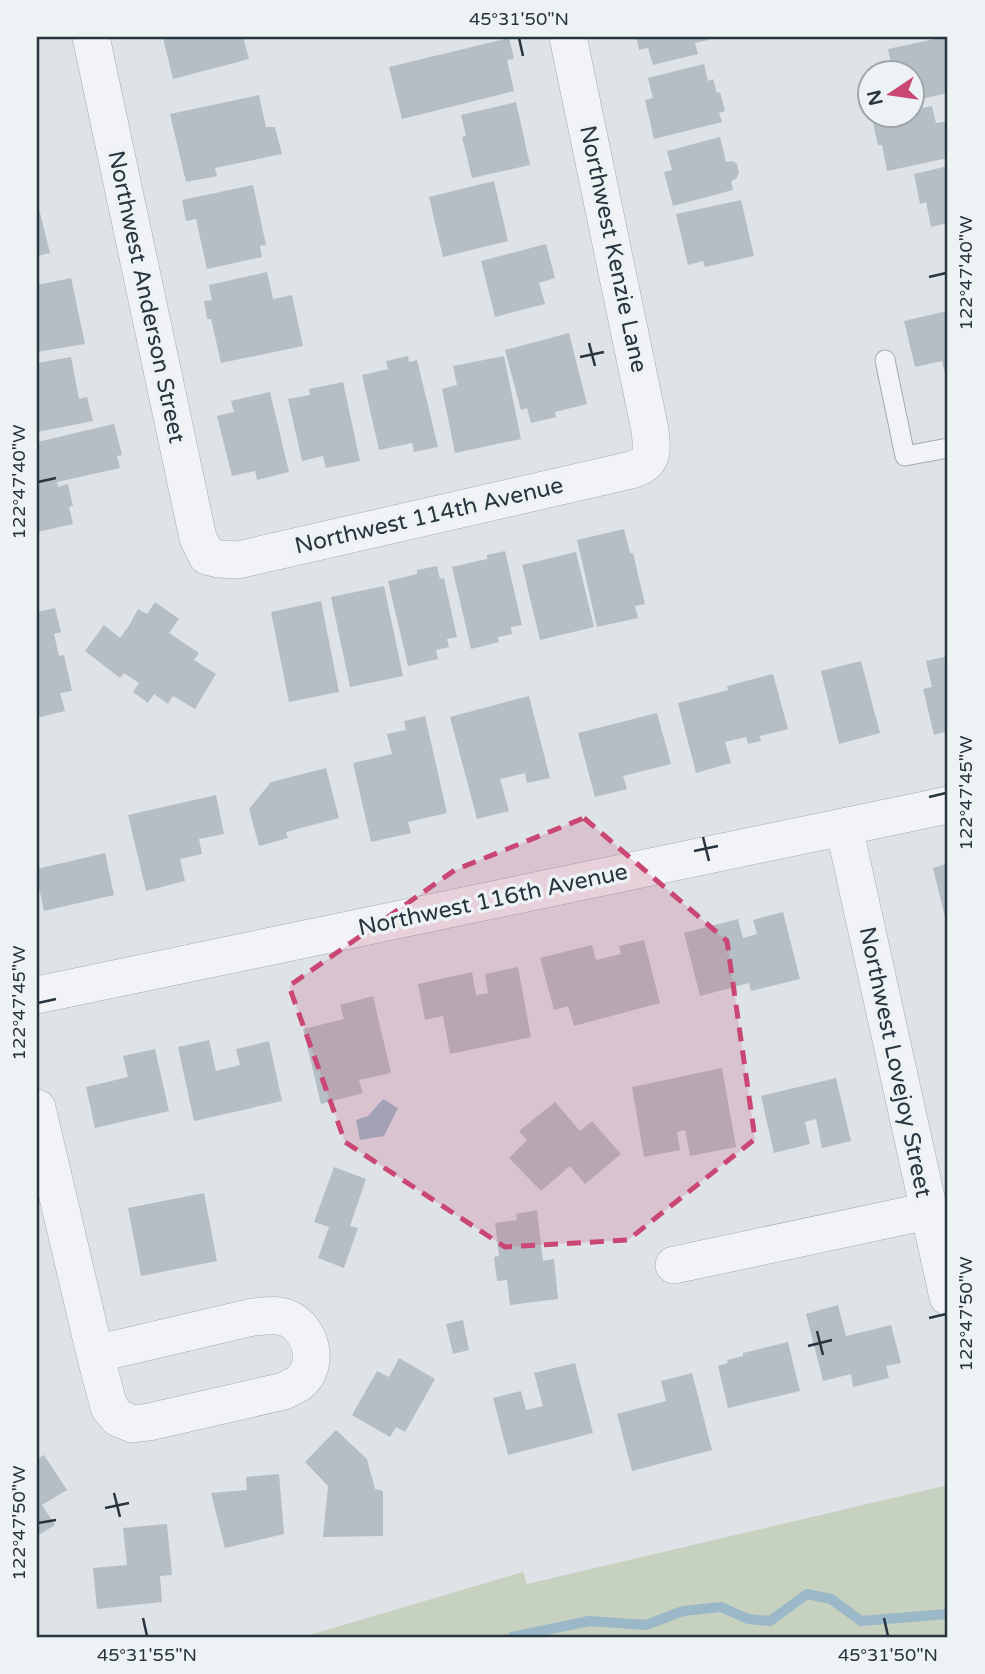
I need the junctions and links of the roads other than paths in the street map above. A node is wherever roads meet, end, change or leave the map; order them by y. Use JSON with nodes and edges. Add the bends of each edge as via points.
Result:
{"nodes":[{"id":1,"x":91,"y":37,"type":"edge"},
{"id":2,"x":568,"y":37,"type":"edge"},
{"id":3,"x":885,"y":360,"type":"dead end"},
{"id":4,"x":948,"y":448,"type":"edge"},
{"id":5,"x":648,"y":460,"type":"joint"},
{"id":6,"x":207,"y":556,"type":"joint"},
{"id":7,"x":948,"y":805,"type":"edge"},
{"id":8,"x":844,"y":827,"type":"junction"},
{"id":9,"x":37,"y":995,"type":"edge"},
{"id":10,"x":37,"y":1108,"type":"edge"},
{"id":11,"x":928,"y":1211,"type":"junction"},
{"id":12,"x":674,"y":1265,"type":"dead end"},
{"id":13,"x":948,"y":1297,"type":"edge"},
{"id":14,"x":95,"y":1354,"type":"junction"}],
"edges":[{"from":1,"to":6,"type":"street","name":"Northwest Anderson Street","via":[[192,514]]},
{"from":2,"to":5,"type":"street","name":"Northwest Kenzie Lane","via":[[650,430]]},
{"from":3,"to":4,"type":"lane","via":[[905,456]]},
{"from":5,"to":6,"type":"street","name":"Northwest 114th Avenue","via":[[631,470],[238,560]]},
{"from":7,"to":8,"type":"street","name":"Northwest 116th Avenue"},
{"from":8,"to":9,"type":"street","name":"Northwest 116th Avenue"},
{"from":8,"to":11,"type":"street","name":"Northwest Lovejoy Street"},
{"from":10,"to":14,"type":"street"},
{"from":11,"to":12,"type":"street"},
{"from":11,"to":13,"type":"street","name":"Northwest Lovejoy Street"},
{"from":14,"to":14,"type":"street","via":[[273,1315],[299,1325],[312,1352],[300,1383],[284,1391],[133,1424],[118,1418],[109,1407]]}]}
